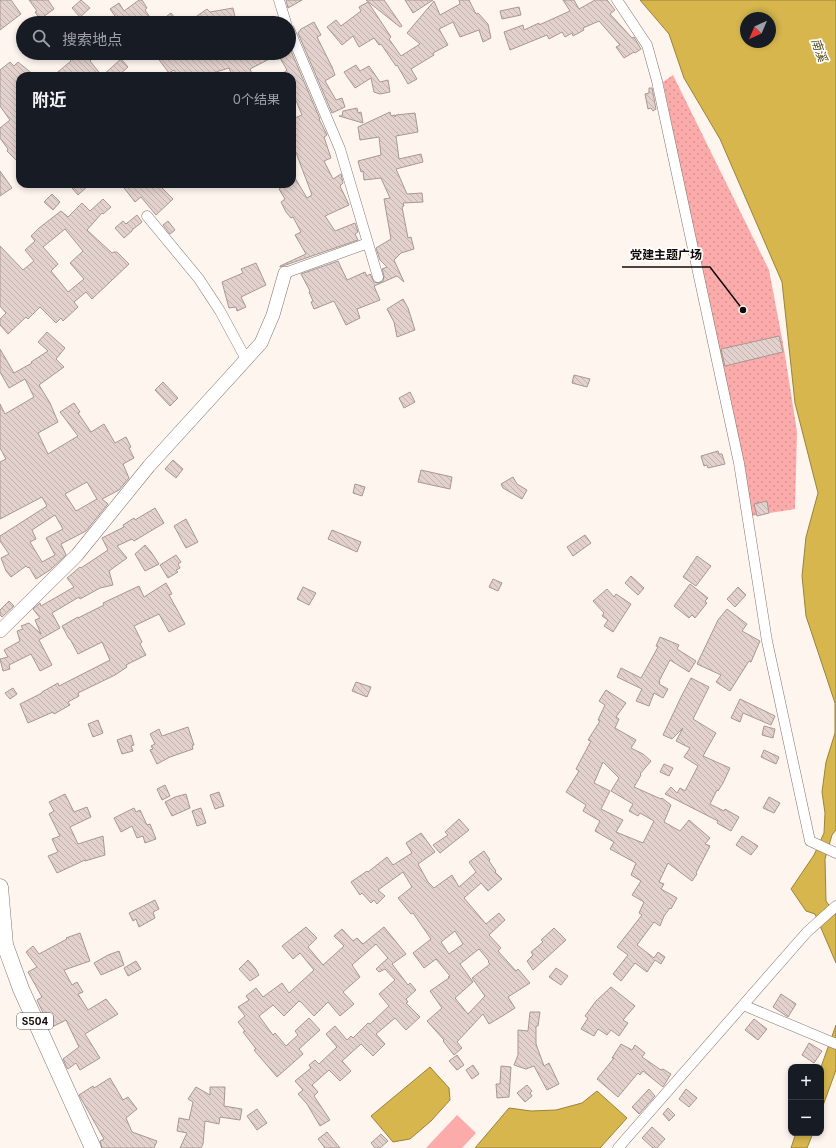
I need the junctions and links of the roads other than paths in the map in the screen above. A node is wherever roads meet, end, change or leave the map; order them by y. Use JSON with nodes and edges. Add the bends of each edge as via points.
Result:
{"nodes":[{"id":1,"x":279,"y":0,"type":"edge"},
{"id":2,"x":617,"y":0,"type":"edge"},
{"id":3,"x":284,"y":16,"type":"edge"},
{"id":4,"x":296,"y":46,"type":"edge"},
{"id":5,"x":148,"y":216,"type":"dead end"},
{"id":6,"x":368,"y":242,"type":"junction"},
{"id":7,"x":285,"y":273,"type":"joint"},
{"id":8,"x":378,"y":277,"type":"dead end"},
{"id":9,"x":246,"y":359,"type":"junction"},
{"id":10,"x":0,"y":632,"type":"edge"},
{"id":11,"x":834,"y":852,"type":"edge"},
{"id":12,"x":0,"y":887,"type":"edge"},
{"id":13,"x":836,"y":906,"type":"edge"},
{"id":14,"x":743,"y":1004,"type":"junction"},
{"id":15,"x":836,"y":1044,"type":"edge"},
{"id":16,"x":93,"y":1148,"type":"edge"},
{"id":17,"x":618,"y":1148,"type":"edge"}],
"edges":[{"from":1,"to":3,"type":"street"},
{"from":2,"to":11,"type":"street","via":[[647,46],[657,81],[739,463],[767,641],[810,841]]},
{"from":4,"to":6,"type":"street","via":[[340,149]]},
{"from":5,"to":9,"type":"street","via":[[199,279]]},
{"from":6,"to":7,"type":"street"},
{"from":6,"to":8,"type":"street"},
{"from":7,"to":9,"type":"street","via":[[273,315],[261,343]]},
{"from":9,"to":10,"type":"street","via":[[149,466],[77,555]]},
{"from":12,"to":16,"type":"main road","number":"S504","via":[[5,944],[21,989]]},
{"from":13,"to":14,"type":"street","via":[[807,932]]},
{"from":14,"to":15,"type":"street"},
{"from":14,"to":17,"type":"street"}]}
